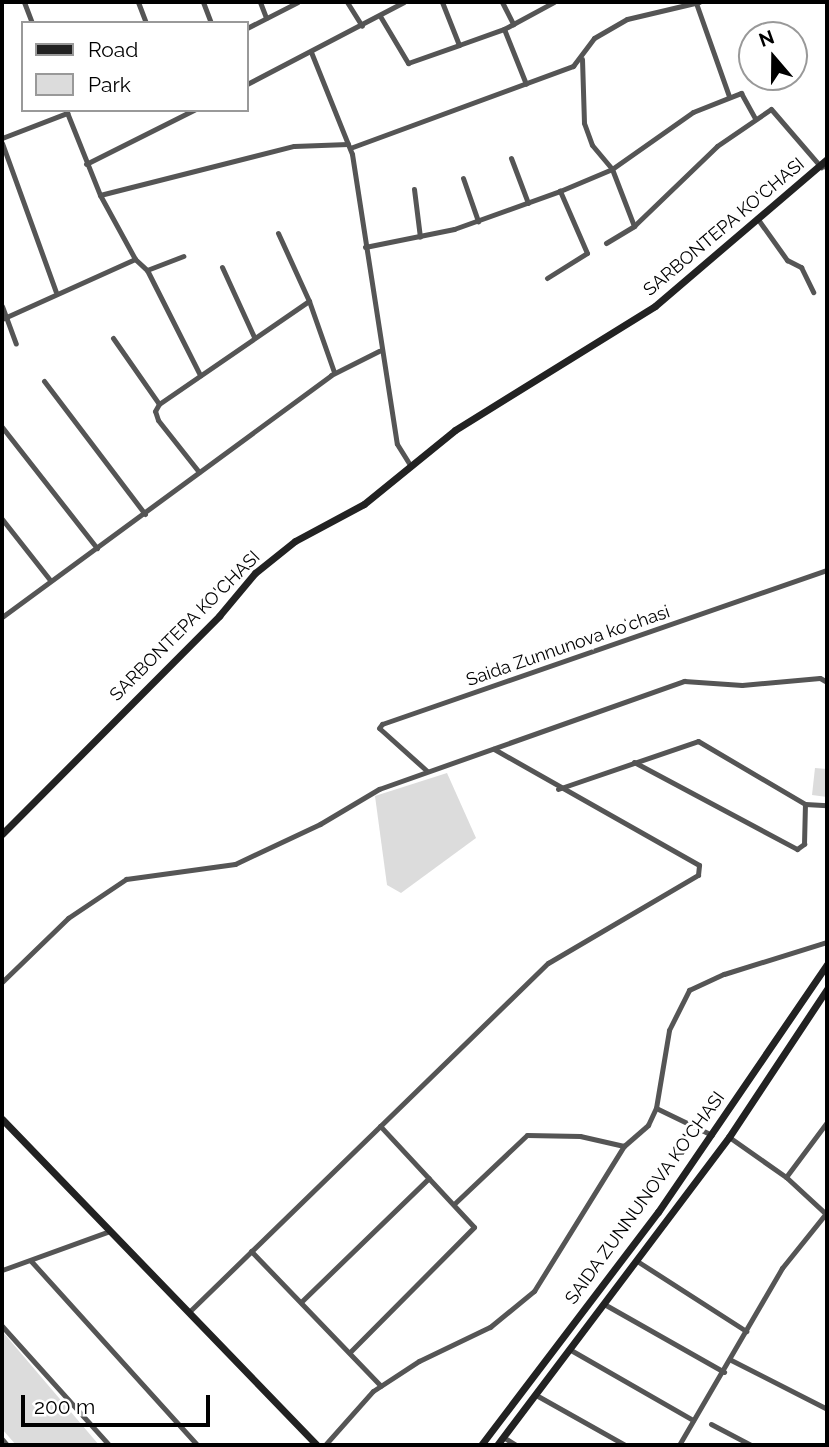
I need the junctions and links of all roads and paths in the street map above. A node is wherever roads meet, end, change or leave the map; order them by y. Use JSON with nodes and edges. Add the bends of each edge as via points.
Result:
{"nodes":[{"id":1,"x":24,"y":2,"type":"edge"},
{"id":2,"x":138,"y":2,"type":"edge"},
{"id":3,"x":203,"y":2,"type":"edge"},
{"id":4,"x":260,"y":2,"type":"edge"},
{"id":5,"x":298,"y":2,"type":"edge"},
{"id":6,"x":347,"y":2,"type":"edge"},
{"id":7,"x":404,"y":2,"type":"edge"},
{"id":8,"x":442,"y":2,"type":"edge"},
{"id":9,"x":502,"y":2,"type":"edge"},
{"id":10,"x":554,"y":2,"type":"edge"},
{"id":11,"x":697,"y":2,"type":"edge"},
{"id":12,"x":380,"y":16,"type":"junction"},
{"id":13,"x":266,"y":18,"type":"junction"},
{"id":14,"x":31,"y":21,"type":"edge"},
{"id":15,"x":145,"y":21,"type":"edge"},
{"id":16,"x":210,"y":21,"type":"edge"},
{"id":17,"x":513,"y":24,"type":"junction"},
{"id":18,"x":362,"y":26,"type":"junction"},
{"id":19,"x":248,"y":27,"type":"edge"},
{"id":20,"x":504,"y":29,"type":"junction"},
{"id":21,"x":459,"y":45,"type":"junction"},
{"id":22,"x":311,"y":52,"type":"junction"},
{"id":23,"x":582,"y":59,"type":"junction"},
{"id":24,"x":248,"y":84,"type":"edge"},
{"id":25,"x":526,"y":84,"type":"junction"},
{"id":26,"x":729,"y":96,"type":"junction"},
{"id":27,"x":66,"y":112,"type":"edge"},
{"id":28,"x":190,"y":112,"type":"edge"},
{"id":29,"x":755,"y":118,"type":"junction"},
{"id":30,"x":2,"y":141,"type":"edge"},
{"id":31,"x":349,"y":146,"type":"junction"},
{"id":32,"x":511,"y":158,"type":"dead end"},
{"id":33,"x":86,"y":164,"type":"junction"},
{"id":34,"x":825,"y":164,"type":"edge"},
{"id":35,"x":612,"y":169,"type":"junction"},
{"id":36,"x":463,"y":178,"type":"dead end"},
{"id":37,"x":414,"y":189,"type":"dead end"},
{"id":38,"x":560,"y":191,"type":"junction"},
{"id":39,"x":100,"y":195,"type":"junction"},
{"id":40,"x":528,"y":203,"type":"junction"},
{"id":41,"x":757,"y":218,"type":"junction"},
{"id":42,"x":478,"y":221,"type":"junction"},
{"id":43,"x":634,"y":226,"type":"junction"},
{"id":44,"x":278,"y":233,"type":"dead end"},
{"id":45,"x":419,"y":237,"type":"junction"},
{"id":46,"x":607,"y":243,"type":"dead end"},
{"id":47,"x":365,"y":247,"type":"junction"},
{"id":48,"x":183,"y":256,"type":"dead end"},
{"id":49,"x":135,"y":259,"type":"junction"},
{"id":50,"x":222,"y":267,"type":"dead end"},
{"id":51,"x":147,"y":270,"type":"junction"},
{"id":52,"x":547,"y":278,"type":"dead end"},
{"id":53,"x":56,"y":292,"type":"junction"},
{"id":54,"x":813,"y":292,"type":"dead end"},
{"id":55,"x":309,"y":301,"type":"junction"},
{"id":56,"x":2,"y":306,"type":"edge"},
{"id":57,"x":4,"y":319,"type":"edge"},
{"id":58,"x":254,"y":337,"type":"junction"},
{"id":59,"x":113,"y":338,"type":"dead end"},
{"id":60,"x":16,"y":344,"type":"dead end"},
{"id":61,"x":379,"y":351,"type":"junction"},
{"id":62,"x":334,"y":372,"type":"junction"},
{"id":63,"x":200,"y":374,"type":"junction"},
{"id":64,"x":44,"y":382,"type":"dead end"},
{"id":65,"x":159,"y":404,"type":"junction"},
{"id":66,"x":2,"y":427,"type":"edge"},
{"id":67,"x":410,"y":465,"type":"junction"},
{"id":68,"x":199,"y":472,"type":"junction"},
{"id":69,"x":145,"y":514,"type":"junction"},
{"id":70,"x":2,"y":519,"type":"edge"},
{"id":71,"x":97,"y":548,"type":"junction"},
{"id":72,"x":827,"y":570,"type":"edge"},
{"id":73,"x":50,"y":580,"type":"junction"},
{"id":74,"x":2,"y":617,"type":"edge"},
{"id":75,"x":827,"y":682,"type":"edge"},
{"id":76,"x":494,"y":748,"type":"junction"},
{"id":77,"x":634,"y":762,"type":"junction"},
{"id":78,"x":427,"y":771,"type":"junction"},
{"id":79,"x":558,"y":789,"type":"junction"},
{"id":80,"x":805,"y":804,"type":"junction"},
{"id":81,"x":827,"y":805,"type":"edge"},
{"id":82,"x":2,"y":834,"type":"edge"},
{"id":83,"x":827,"y":942,"type":"edge"},
{"id":84,"x":827,"y":964,"type":"edge"},
{"id":85,"x":2,"y":982,"type":"edge"},
{"id":86,"x":827,"y":989,"type":"edge"},
{"id":87,"x":656,"y":1108,"type":"junction"},
{"id":88,"x":2,"y":1119,"type":"edge"},
{"id":89,"x":827,"y":1122,"type":"edge"},
{"id":90,"x":380,"y":1126,"type":"junction"},
{"id":91,"x":712,"y":1135,"type":"junction"},
{"id":92,"x":729,"y":1137,"type":"junction"},
{"id":93,"x":624,"y":1146,"type":"junction"},
{"id":94,"x":786,"y":1177,"type":"junction"},
{"id":95,"x":429,"y":1178,"type":"junction"},
{"id":96,"x":454,"y":1204,"type":"junction"},
{"id":97,"x":827,"y":1213,"type":"edge"},
{"id":98,"x":110,"y":1231,"type":"junction"},
{"id":99,"x":251,"y":1251,"type":"junction"},
{"id":100,"x":31,"y":1261,"type":"junction"},
{"id":101,"x":636,"y":1261,"type":"junction"},
{"id":102,"x":2,"y":1270,"type":"edge"},
{"id":103,"x":301,"y":1302,"type":"junction"},
{"id":104,"x":604,"y":1304,"type":"junction"},
{"id":105,"x":191,"y":1310,"type":"junction"},
{"id":106,"x":2,"y":1326,"type":"edge"},
{"id":107,"x":746,"y":1331,"type":"junction"},
{"id":108,"x":569,"y":1349,"type":"junction"},
{"id":109,"x":350,"y":1352,"type":"junction"},
{"id":110,"x":731,"y":1360,"type":"junction"},
{"id":111,"x":724,"y":1372,"type":"junction"},
{"id":112,"x":381,"y":1386,"type":"junction"},
{"id":113,"x":536,"y":1395,"type":"junction"},
{"id":114,"x":827,"y":1409,"type":"edge"},
{"id":115,"x":693,"y":1420,"type":"junction"},
{"id":116,"x":711,"y":1424,"type":"dead end"},
{"id":117,"x":503,"y":1437,"type":"junction"},
{"id":118,"x":2,"y":1439,"type":"edge"},
{"id":119,"x":7,"y":1445,"type":"edge"},
{"id":120,"x":109,"y":1445,"type":"edge"},
{"id":121,"x":197,"y":1445,"type":"edge"},
{"id":122,"x":317,"y":1445,"type":"edge"},
{"id":123,"x":325,"y":1445,"type":"edge"},
{"id":124,"x":481,"y":1445,"type":"edge"},
{"id":125,"x":497,"y":1445,"type":"edge"},
{"id":126,"x":516,"y":1445,"type":"edge"},
{"id":127,"x":625,"y":1445,"type":"edge"},
{"id":128,"x":679,"y":1445,"type":"edge"},
{"id":129,"x":751,"y":1445,"type":"edge"}],
"edges":[{"from":1,"to":14,"type":"street"},
{"from":2,"to":15,"type":"street"},
{"from":3,"to":16,"type":"street"},
{"from":4,"to":13,"type":"street"},
{"from":5,"to":13,"type":"street"},
{"from":6,"to":18,"type":"street"},
{"from":7,"to":12,"type":"street"},
{"from":8,"to":21,"type":"street"},
{"from":9,"to":17,"type":"street"},
{"from":10,"to":17,"type":"street"},
{"from":11,"to":23,"type":"street","via":[[626,19],[594,38]]},
{"from":11,"to":26,"type":"street"},
{"from":12,"to":18,"type":"street"},
{"from":12,"to":21,"type":"street","via":[[408,64]]},
{"from":13,"to":19,"type":"street"},
{"from":17,"to":20,"type":"street"},
{"from":18,"to":22,"type":"street"},
{"from":20,"to":21,"type":"street"},
{"from":20,"to":25,"type":"street"},
{"from":22,"to":24,"type":"street"},
{"from":22,"to":31,"type":"street"},
{"from":23,"to":25,"type":"street"},
{"from":23,"to":35,"type":"street","via":[[584,123],[592,145]]},
{"from":25,"to":31,"type":"street"},
{"from":26,"to":29,"type":"street","via":[[741,93]]},
{"from":26,"to":35,"type":"street","via":[[693,112]]},
{"from":27,"to":30,"type":"street"},
{"from":27,"to":33,"type":"street"},
{"from":28,"to":33,"type":"street"},
{"from":29,"to":34,"type":"street","via":[[775,110]]},
{"from":29,"to":43,"type":"street","via":[[683,175]]},
{"from":30,"to":53,"type":"street"},
{"from":31,"to":39,"type":"street","via":[[294,145]]},
{"from":31,"to":47,"type":"street"},
{"from":32,"to":40,"type":"street"},
{"from":33,"to":39,"type":"street"},
{"from":34,"to":41,"type":"street","name":"SARBONTEPA KO'CHASI"},
{"from":35,"to":38,"type":"street"},
{"from":35,"to":43,"type":"street"},
{"from":36,"to":42,"type":"street"},
{"from":37,"to":45,"type":"street"},
{"from":38,"to":40,"type":"street"},
{"from":38,"to":52,"type":"street","via":[[587,253]]},
{"from":39,"to":49,"type":"street"},
{"from":40,"to":42,"type":"street"},
{"from":41,"to":54,"type":"street","via":[[787,260],[801,267]]},
{"from":41,"to":67,"type":"street","name":"SARBONTEPA KO'CHASI","via":[[655,306],[500,401]]},
{"from":42,"to":45,"type":"street"},
{"from":43,"to":46,"type":"street"},
{"from":44,"to":55,"type":"street"},
{"from":45,"to":47,"type":"street"},
{"from":47,"to":61,"type":"street"},
{"from":48,"to":51,"type":"street"},
{"from":49,"to":51,"type":"street"},
{"from":49,"to":53,"type":"street"},
{"from":50,"to":58,"type":"street"},
{"from":51,"to":63,"type":"street"},
{"from":53,"to":57,"type":"street"},
{"from":55,"to":58,"type":"street"},
{"from":55,"to":62,"type":"street"},
{"from":56,"to":57,"type":"street"},
{"from":57,"to":60,"type":"street"},
{"from":58,"to":63,"type":"street"},
{"from":59,"to":65,"type":"street"},
{"from":61,"to":62,"type":"street"},
{"from":61,"to":67,"type":"street","via":[[397,444]]},
{"from":62,"to":68,"type":"street"},
{"from":63,"to":65,"type":"street"},
{"from":64,"to":69,"type":"street"},
{"from":65,"to":68,"type":"street","via":[[155,411],[158,420]]},
{"from":66,"to":71,"type":"street"},
{"from":67,"to":82,"type":"street","name":"SARBONTEPA KO'CHASI","via":[[364,504],[295,541],[255,573],[219,616]]},
{"from":68,"to":69,"type":"street"},
{"from":69,"to":71,"type":"street"},
{"from":70,"to":73,"type":"street"},
{"from":71,"to":73,"type":"street"},
{"from":72,"to":78,"type":"street","name":"Saida Zunnunova koʻchasi","via":[[382,724],[379,728]]},
{"from":73,"to":74,"type":"street"},
{"from":75,"to":76,"type":"street","via":[[820,678],[742,685],[684,681]]},
{"from":76,"to":78,"type":"street"},
{"from":76,"to":79,"type":"street"},
{"from":77,"to":79,"type":"street"},
{"from":77,"to":80,"type":"street","via":[[698,741]]},
{"from":77,"to":80,"type":"street","via":[[797,849],[804,844]]},
{"from":78,"to":85,"type":"street","via":[[358,799],[320,824],[235,864],[126,879],[68,918]]},
{"from":79,"to":90,"type":"street","via":[[699,865],[698,875],[548,963]]},
{"from":80,"to":81,"type":"street"},
{"from":83,"to":87,"type":"street","via":[[724,974],[689,990],[669,1030]]},
{"from":84,"to":91,"type":"street","name":"SAIDA ZUNNUNOVA KO'CHASI"},
{"from":86,"to":92,"type":"street","name":"SAIDA ZUNNUNOVA KO'CHASI"},
{"from":87,"to":91,"type":"street"},
{"from":87,"to":93,"type":"street","via":[[648,1125]]},
{"from":88,"to":98,"type":"street"},
{"from":89,"to":94,"type":"street"},
{"from":90,"to":95,"type":"street"},
{"from":90,"to":99,"type":"street"},
{"from":91,"to":124,"type":"street","name":"SAIDA ZUNNUNOVA KO'CHASI"},
{"from":92,"to":94,"type":"street"},
{"from":92,"to":101,"type":"street","name":"SAIDA ZUNNUNOVA KO'CHASI"},
{"from":93,"to":96,"type":"street","via":[[580,1136],[527,1135]]},
{"from":93,"to":112,"type":"street","via":[[534,1291],[490,1327]]},
{"from":94,"to":97,"type":"street"},
{"from":95,"to":96,"type":"street"},
{"from":95,"to":103,"type":"street"},
{"from":96,"to":109,"type":"street","via":[[474,1227]]},
{"from":97,"to":107,"type":"street","via":[[782,1268]]},
{"from":98,"to":100,"type":"street"},
{"from":98,"to":105,"type":"street"},
{"from":99,"to":103,"type":"street"},
{"from":99,"to":105,"type":"street"},
{"from":100,"to":102,"type":"street"},
{"from":100,"to":121,"type":"street"},
{"from":101,"to":104,"type":"street","name":"SAIDA ZUNNUNOVA KO'CHASI"},
{"from":101,"to":107,"type":"street"},
{"from":103,"to":109,"type":"street"},
{"from":104,"to":108,"type":"street","name":"SAIDA ZUNNUNOVA KO'CHASI"},
{"from":104,"to":111,"type":"street"},
{"from":105,"to":122,"type":"street"},
{"from":106,"to":120,"type":"street"},
{"from":107,"to":110,"type":"street"},
{"from":108,"to":113,"type":"street","name":"SAIDA ZUNNUNOVA KO'CHASI"},
{"from":108,"to":115,"type":"street"},
{"from":109,"to":112,"type":"street"},
{"from":110,"to":111,"type":"street"},
{"from":110,"to":114,"type":"street"},
{"from":111,"to":115,"type":"street"},
{"from":112,"to":123,"type":"street"},
{"from":113,"to":117,"type":"street","name":"SAIDA ZUNNUNOVA KO'CHASI"},
{"from":113,"to":127,"type":"street"},
{"from":115,"to":128,"type":"street"},
{"from":116,"to":129,"type":"street"},
{"from":117,"to":125,"type":"street","name":"SAIDA ZUNNUNOVA KO'CHASI"},
{"from":117,"to":126,"type":"street"},
{"from":118,"to":119,"type":"street"}]}
